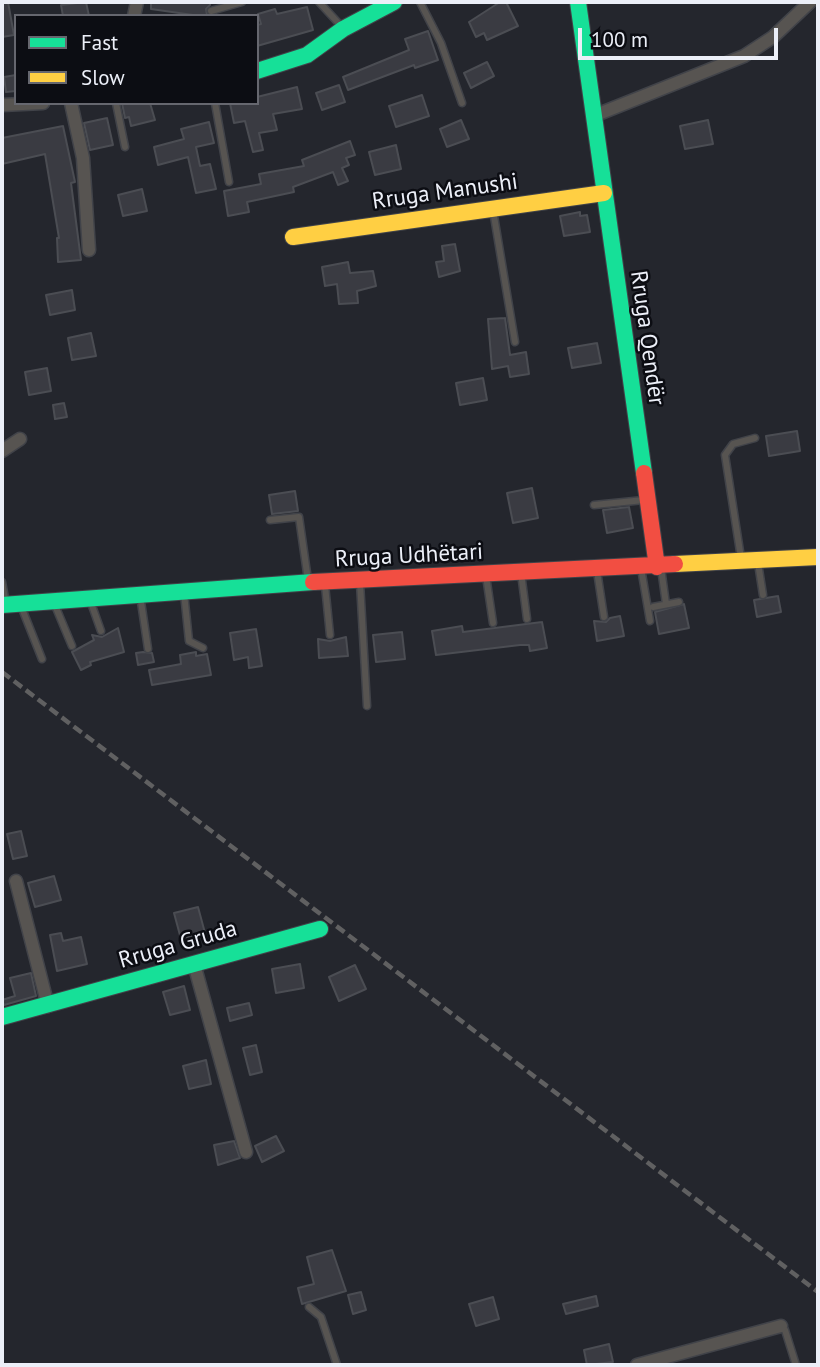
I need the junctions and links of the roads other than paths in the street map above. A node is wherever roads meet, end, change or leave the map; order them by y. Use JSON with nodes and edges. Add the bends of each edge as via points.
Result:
{"nodes":[{"id":1,"x":242,"y":2,"type":"edge"},
{"id":2,"x":320,"y":2,"type":"edge"},
{"id":3,"x":420,"y":2,"type":"edge"},
{"id":4,"x":578,"y":2,"type":"edge"},
{"id":5,"x":810,"y":2,"type":"edge"},
{"id":6,"x":385,"y":4,"type":"edge"},
{"id":7,"x":211,"y":11,"type":"dead end"},
{"id":8,"x":343,"y":29,"type":"junction"},
{"id":9,"x":259,"y":70,"type":"edge"},
{"id":10,"x":462,"y":103,"type":"dead end"},
{"id":11,"x":71,"y":105,"type":"edge"},
{"id":12,"x":116,"y":105,"type":"edge"},
{"id":13,"x":215,"y":105,"type":"edge"},
{"id":14,"x":596,"y":116,"type":"junction"},
{"id":15,"x":125,"y":147,"type":"dead end"},
{"id":16,"x":229,"y":183,"type":"dead end"},
{"id":17,"x":604,"y":193,"type":"junction"},
{"id":18,"x":493,"y":208,"type":"junction"},
{"id":19,"x":293,"y":237,"type":"dead end"},
{"id":20,"x":89,"y":250,"type":"dead end"},
{"id":21,"x":515,"y":342,"type":"dead end"},
{"id":22,"x":755,"y":438,"type":"dead end"},
{"id":23,"x":20,"y":439,"type":"dead end"},
{"id":24,"x":2,"y":451,"type":"edge"},
{"id":25,"x":648,"y":500,"type":"junction"},
{"id":26,"x":594,"y":505,"type":"dead end"},
{"id":27,"x":270,"y":520,"type":"dead end"},
{"id":28,"x":818,"y":557,"type":"edge"},
{"id":29,"x":749,"y":562,"type":"junction"},
{"id":30,"x":659,"y":567,"type":"junction"},
{"id":31,"x":641,"y":568,"type":"junction"},
{"id":32,"x":597,"y":570,"type":"junction"},
{"id":33,"x":521,"y":573,"type":"junction"},
{"id":34,"x":486,"y":575,"type":"junction"},
{"id":35,"x":360,"y":580,"type":"junction"},
{"id":36,"x":2,"y":582,"type":"edge"},
{"id":37,"x":317,"y":582,"type":"junction"},
{"id":38,"x":184,"y":590,"type":"junction"},
{"id":39,"x":140,"y":594,"type":"junction"},
{"id":40,"x":763,"y":595,"type":"dead end"},
{"id":41,"x":89,"y":598,"type":"junction"},
{"id":42,"x":54,"y":601,"type":"junction"},
{"id":43,"x":680,"y":602,"type":"dead end"},
{"id":44,"x":666,"y":604,"type":"junction"},
{"id":45,"x":10,"y":605,"type":"edge"},
{"id":46,"x":653,"y":607,"type":"dead end"},
{"id":47,"x":604,"y":617,"type":"dead end"},
{"id":48,"x":527,"y":619,"type":"dead end"},
{"id":49,"x":650,"y":621,"type":"dead end"},
{"id":50,"x":493,"y":623,"type":"dead end"},
{"id":51,"x":102,"y":631,"type":"dead end"},
{"id":52,"x":330,"y":635,"type":"dead end"},
{"id":53,"x":72,"y":646,"type":"dead end"},
{"id":54,"x":203,"y":648,"type":"dead end"},
{"id":55,"x":148,"y":649,"type":"dead end"},
{"id":56,"x":41,"y":659,"type":"dead end"},
{"id":57,"x":367,"y":706,"type":"dead end"},
{"id":58,"x":16,"y":881,"type":"dead end"},
{"id":59,"x":320,"y":929,"type":"dead end"},
{"id":60,"x":194,"y":964,"type":"junction"},
{"id":61,"x":48,"y":1006,"type":"junction"},
{"id":62,"x":2,"y":1017,"type":"edge"},
{"id":63,"x":246,"y":1152,"type":"dead end"},
{"id":64,"x":309,"y":1307,"type":"dead end"},
{"id":65,"x":781,"y":1326,"type":"joint"},
{"id":66,"x":337,"y":1365,"type":"edge"},
{"id":67,"x":637,"y":1365,"type":"edge"},
{"id":68,"x":796,"y":1365,"type":"edge"}],
"edges":[{"from":1,"to":7,"type":"lane"},
{"from":2,"to":8,"type":"lane"},
{"from":3,"to":10,"type":"lane","via":[[441,43]]},
{"from":4,"to":14,"type":"street","name":"Rruga Qendër"},
{"from":5,"to":14,"type":"street","via":[[774,37],[744,56]]},
{"from":6,"to":8,"type":"street"},
{"from":8,"to":9,"type":"street","via":[[307,55]]},
{"from":11,"to":20,"type":"street","via":[[83,158]]},
{"from":12,"to":15,"type":"lane"},
{"from":13,"to":16,"type":"lane"},
{"from":14,"to":17,"type":"street","name":"Rruga Qendër"},
{"from":17,"to":18,"type":"street","name":"Rruga Manushi"},
{"from":17,"to":25,"type":"street","name":"Rruga Qendër"},
{"from":18,"to":19,"type":"street","name":"Rruga Manushi"},
{"from":18,"to":21,"type":"lane"},
{"from":22,"to":29,"type":"lane","via":[[733,444],[725,455]]},
{"from":23,"to":24,"type":"street"},
{"from":25,"to":26,"type":"lane"},
{"from":25,"to":30,"type":"street","name":"Rruga Qendër"},
{"from":27,"to":37,"type":"lane","via":[[299,517]]},
{"from":28,"to":29,"type":"street","name":"Rruga Udhëtari"},
{"from":29,"to":30,"type":"street","name":"Rruga Udhëtari"},
{"from":29,"to":40,"type":"lane"},
{"from":30,"to":31,"type":"street","name":"Rruga Udhëtari"},
{"from":30,"to":44,"type":"lane"},
{"from":31,"to":32,"type":"street","name":"Rruga Udhëtari"},
{"from":31,"to":49,"type":"lane"},
{"from":32,"to":33,"type":"street","name":"Rruga Udhëtari"},
{"from":32,"to":47,"type":"lane"},
{"from":33,"to":34,"type":"street","name":"Rruga Udhëtari"},
{"from":33,"to":48,"type":"lane"},
{"from":34,"to":35,"type":"street","name":"Rruga Udhëtari"},
{"from":34,"to":50,"type":"lane"},
{"from":35,"to":37,"type":"street","name":"Rruga Udhëtari"},
{"from":35,"to":57,"type":"lane"},
{"from":36,"to":45,"type":"lane"},
{"from":37,"to":38,"type":"street","name":"Rruga Udhëtari"},
{"from":37,"to":52,"type":"lane"},
{"from":38,"to":39,"type":"street","name":"Rruga Udhëtari"},
{"from":38,"to":54,"type":"lane","via":[[189,641]]},
{"from":39,"to":41,"type":"street","name":"Rruga Udhëtari"},
{"from":39,"to":55,"type":"lane"},
{"from":41,"to":42,"type":"street","name":"Rruga Udhëtari"},
{"from":41,"to":51,"type":"lane"},
{"from":42,"to":45,"type":"street","name":"Rruga Udhëtari"},
{"from":42,"to":53,"type":"lane"},
{"from":43,"to":44,"type":"lane"},
{"from":44,"to":46,"type":"lane"},
{"from":45,"to":56,"type":"lane"},
{"from":58,"to":61,"type":"street"},
{"from":59,"to":60,"type":"street","name":"Rruga Gruda"},
{"from":60,"to":61,"type":"street","name":"Rruga Gruda"},
{"from":60,"to":63,"type":"street"},
{"from":61,"to":62,"type":"street","name":"Rruga Gruda"},
{"from":64,"to":66,"type":"lane","via":[[321,1317]]},
{"from":65,"to":67,"type":"street"},
{"from":65,"to":68,"type":"lane"}]}
